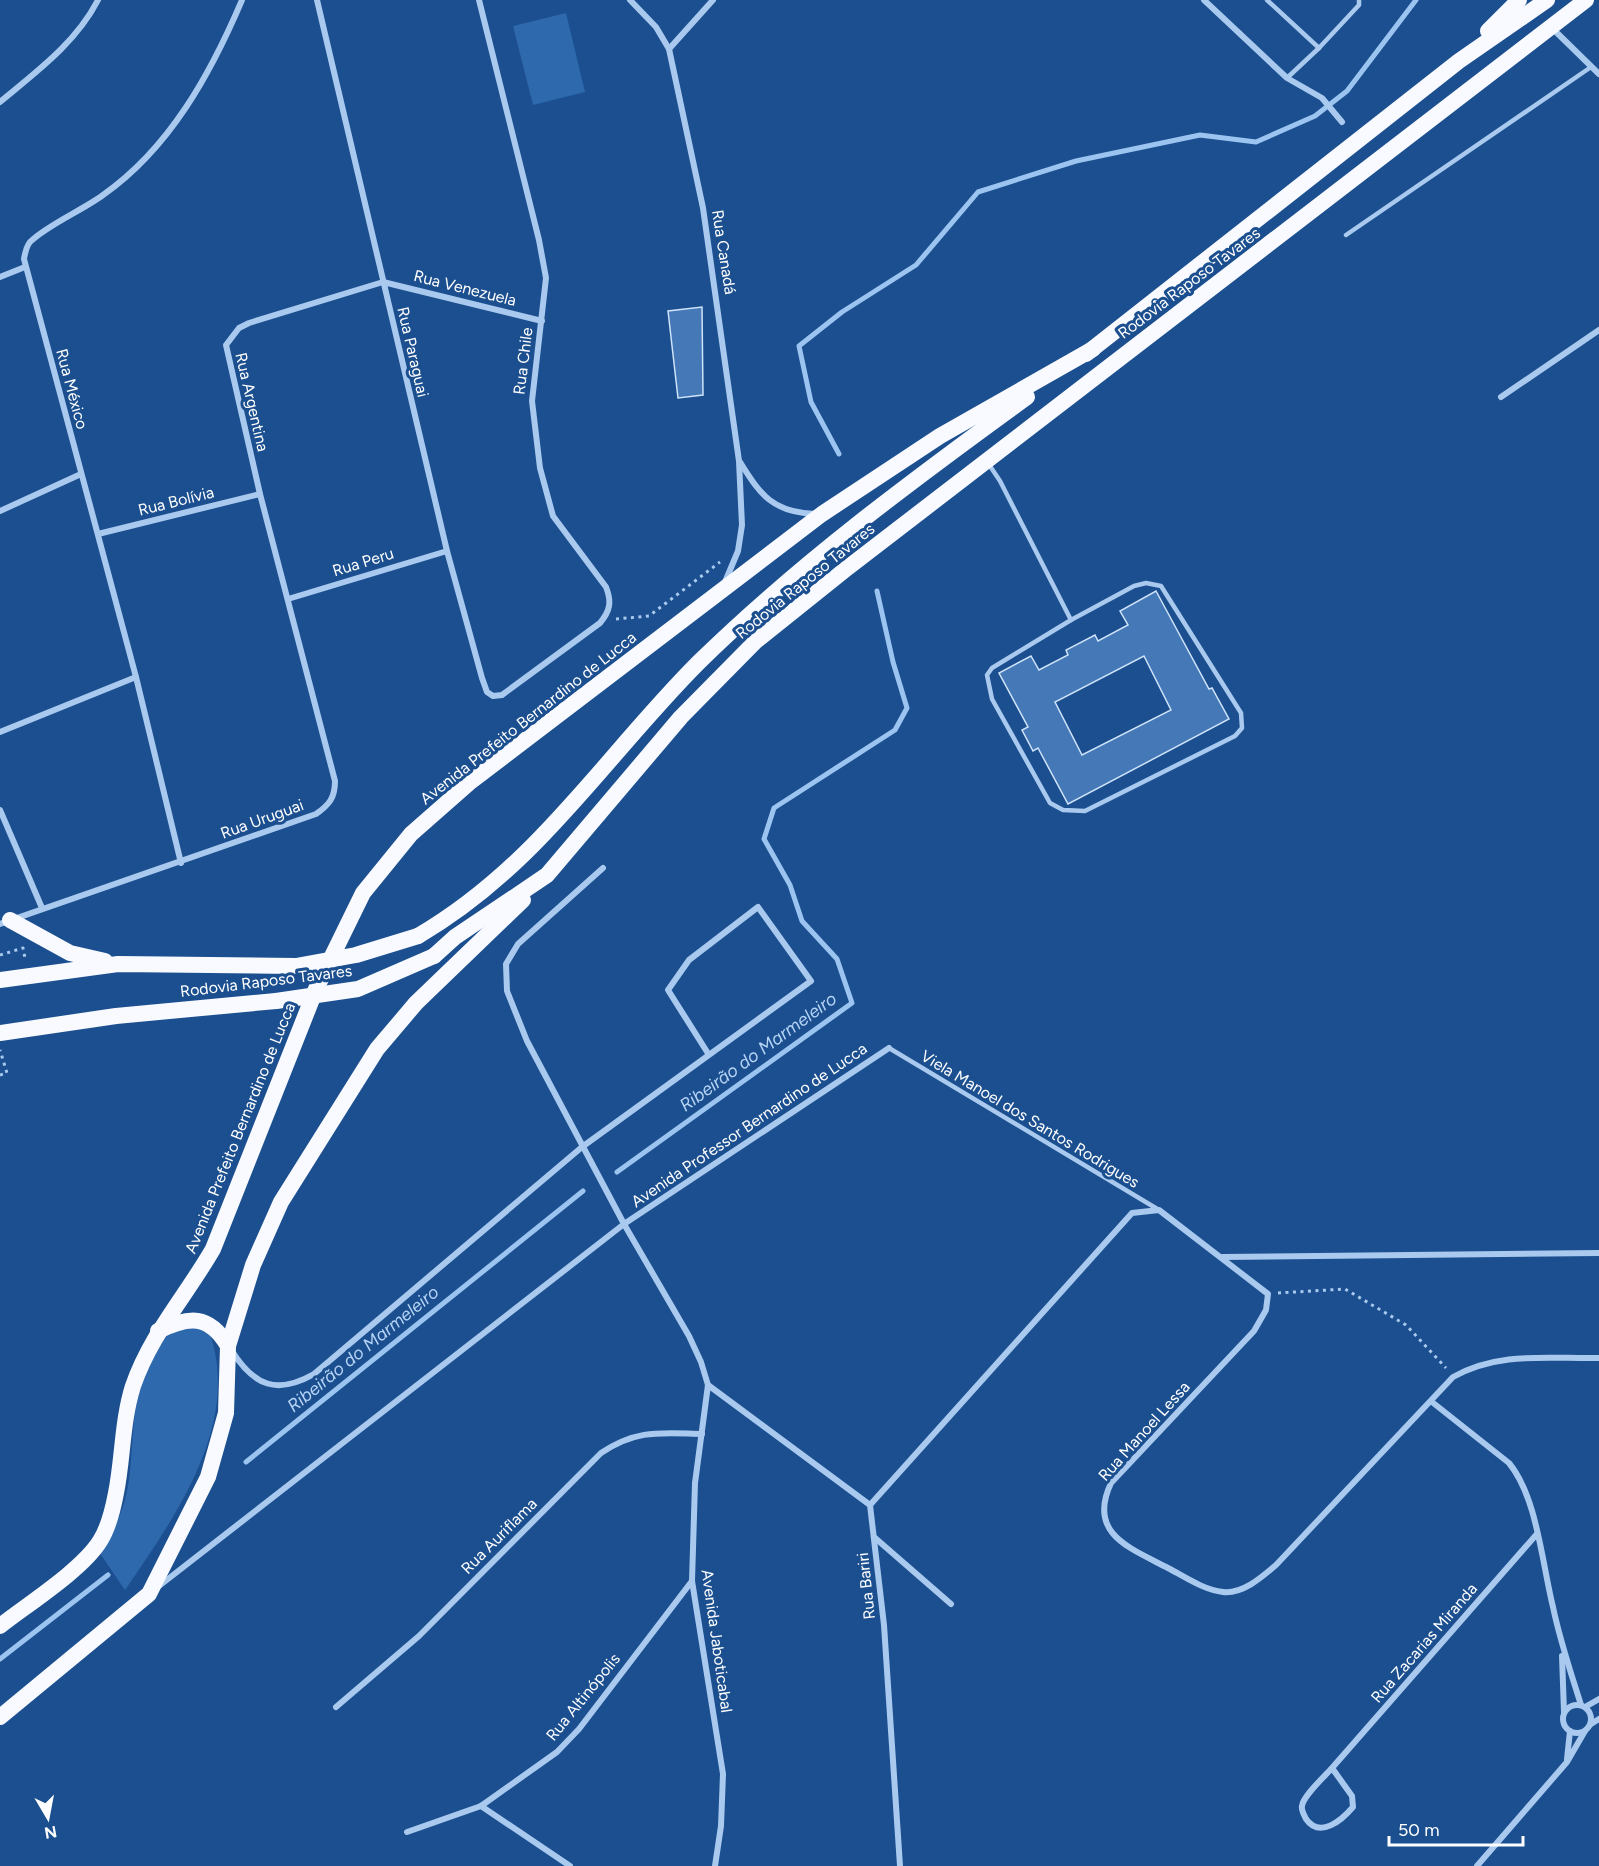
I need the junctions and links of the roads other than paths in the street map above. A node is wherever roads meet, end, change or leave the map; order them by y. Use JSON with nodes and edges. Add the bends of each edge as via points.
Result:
{"nodes":[{"id":1,"x":98,"y":0,"type":"edge"},
{"id":2,"x":242,"y":0,"type":"edge"},
{"id":3,"x":317,"y":0,"type":"edge"},
{"id":4,"x":479,"y":0,"type":"edge"},
{"id":5,"x":630,"y":0,"type":"edge"},
{"id":6,"x":713,"y":0,"type":"edge"},
{"id":7,"x":1204,"y":0,"type":"edge"},
{"id":8,"x":1267,"y":0,"type":"edge"},
{"id":9,"x":1359,"y":0,"type":"edge"},
{"id":10,"x":1519,"y":0,"type":"edge"},
{"id":11,"x":1547,"y":0,"type":"edge"},
{"id":12,"x":1586,"y":0,"type":"edge"},
{"id":13,"x":1552,"y":27,"type":"junction"},
{"id":14,"x":1319,"y":48,"type":"junction"},
{"id":15,"x":669,"y":49,"type":"junction"},
{"id":16,"x":1459,"y":61,"type":"junction"},
{"id":17,"x":1591,"y":67,"type":"junction"},
{"id":18,"x":1599,"y":74,"type":"edge"},
{"id":19,"x":1287,"y":78,"type":"junction"},
{"id":20,"x":0,"y":102,"type":"edge"},
{"id":21,"x":1342,"y":122,"type":"dead end"},
{"id":22,"x":1346,"y":235,"type":"dead end"},
{"id":23,"x":26,"y":267,"type":"junction"},
{"id":24,"x":0,"y":277,"type":"edge"},
{"id":25,"x":383,"y":282,"type":"junction"},
{"id":26,"x":542,"y":321,"type":"junction"},
{"id":27,"x":1599,"y":330,"type":"edge"},
{"id":28,"x":1093,"y":348,"type":"junction"},
{"id":29,"x":1501,"y":397,"type":"dead end"},
{"id":30,"x":739,"y":461,"type":"junction"},
{"id":31,"x":986,"y":461,"type":"junction"},
{"id":32,"x":81,"y":474,"type":"junction"},
{"id":33,"x":260,"y":494,"type":"junction"},
{"id":34,"x":0,"y":511,"type":"edge"},
{"id":35,"x":822,"y":514,"type":"junction"},
{"id":36,"x":98,"y":534,"type":"junction"},
{"id":37,"x":447,"y":551,"type":"junction"},
{"id":38,"x":722,"y":589,"type":"junction"},
{"id":39,"x":288,"y":599,"type":"junction"},
{"id":40,"x":1071,"y":620,"type":"junction"},
{"id":41,"x":136,"y":677,"type":"junction"},
{"id":42,"x":502,"y":696,"type":"joint"},
{"id":43,"x":0,"y":732,"type":"edge"},
{"id":44,"x":0,"y":810,"type":"edge"},
{"id":45,"x":181,"y":863,"type":"junction"},
{"id":46,"x":603,"y":868,"type":"dead end"},
{"id":47,"x":547,"y":875,"type":"junction"},
{"id":48,"x":42,"y":908,"type":"junction"},
{"id":49,"x":5,"y":922,"type":"edge"},
{"id":50,"x":117,"y":964,"type":"junction"},
{"id":51,"x":0,"y":980,"type":"edge"},
{"id":52,"x":0,"y":1033,"type":"edge"},
{"id":53,"x":889,"y":1048,"type":"joint"},
{"id":54,"x":709,"y":1055,"type":"junction"},
{"id":55,"x":582,"y":1147,"type":"junction"},
{"id":56,"x":1159,"y":1210,"type":"junction"},
{"id":57,"x":624,"y":1224,"type":"junction"},
{"id":58,"x":1599,"y":1253,"type":"edge"},
{"id":59,"x":1222,"y":1257,"type":"junction"},
{"id":60,"x":157,"y":1332,"type":"junction"},
{"id":61,"x":228,"y":1346,"type":"junction"},
{"id":62,"x":1599,"y":1358,"type":"edge"},
{"id":63,"x":708,"y":1385,"type":"junction"},
{"id":64,"x":1432,"y":1402,"type":"junction"},
{"id":65,"x":702,"y":1434,"type":"junction"},
{"id":66,"x":870,"y":1505,"type":"junction"},
{"id":67,"x":1536,"y":1535,"type":"junction"},
{"id":68,"x":874,"y":1537,"type":"junction"},
{"id":69,"x":692,"y":1581,"type":"junction"},
{"id":70,"x":149,"y":1594,"type":"junction"},
{"id":71,"x":951,"y":1604,"type":"dead end"},
{"id":72,"x":0,"y":1626,"type":"edge"},
{"id":73,"x":1562,"y":1646,"type":"junction"},
{"id":74,"x":1599,"y":1699,"type":"edge"},
{"id":75,"x":1583,"y":1706,"type":"junction"},
{"id":76,"x":336,"y":1707,"type":"dead end"},
{"id":77,"x":1564,"y":1713,"type":"junction"},
{"id":78,"x":0,"y":1717,"type":"edge"},
{"id":79,"x":1599,"y":1719,"type":"edge"},
{"id":80,"x":1591,"y":1724,"type":"junction"},
{"id":81,"x":1570,"y":1731,"type":"junction"},
{"id":82,"x":1585,"y":1731,"type":"junction"},
{"id":83,"x":1567,"y":1762,"type":"junction"},
{"id":84,"x":1332,"y":1768,"type":"junction"},
{"id":85,"x":481,"y":1806,"type":"junction"},
{"id":86,"x":407,"y":1832,"type":"dead end"},
{"id":87,"x":570,"y":1866,"type":"edge"},
{"id":88,"x":715,"y":1866,"type":"edge"},
{"id":89,"x":900,"y":1866,"type":"edge"},
{"id":90,"x":1478,"y":1866,"type":"edge"}],
"edges":[{"from":1,"to":20,"type":"street","via":[[78,32]]},
{"from":2,"to":23,"type":"street","via":[[218,57],[168,131],[104,195],[30,243],[25,251]]},
{"from":3,"to":25,"type":"street","name":"Rua Paraguai"},
{"from":4,"to":26,"type":"street","name":"Rua Chile","via":[[539,240],[546,278]]},
{"from":5,"to":15,"type":"street","via":[[656,27]]},
{"from":6,"to":15,"type":"street"},
{"from":7,"to":19,"type":"street"},
{"from":8,"to":14,"type":"lane"},
{"from":9,"to":14,"type":"lane","via":[[1359,5]]},
{"from":10,"to":16,"type":"highway"},
{"from":11,"to":16,"type":"highway","name":"Rodovia Raposo Tavares"},
{"from":12,"to":13,"type":"highway","name":"Rodovia Raposo Tavares"},
{"from":13,"to":17,"type":"street"},
{"from":13,"to":31,"type":"highway","name":"Rodovia Raposo Tavares"},
{"from":14,"to":19,"type":"lane"},
{"from":15,"to":30,"type":"street","name":"Rua Canadá","via":[[703,208]]},
{"from":16,"to":28,"type":"highway","name":"Rodovia Raposo Tavares"},
{"from":17,"to":18,"type":"street"},
{"from":17,"to":22,"type":"lane"},
{"from":19,"to":21,"type":"street","via":[[1322,98]]},
{"from":23,"to":24,"type":"street"},
{"from":23,"to":32,"type":"street","name":"Rua México"},
{"from":25,"to":26,"type":"street","name":"Rua Venezuela"},
{"from":25,"to":33,"type":"street","name":"Rua Argentina","via":[[249,323],[239,328],[226,345]]},
{"from":25,"to":37,"type":"street","name":"Rua Paraguai"},
{"from":26,"to":42,"type":"street","name":"Rua Chile","via":[[532,401],[546,495],[553,516],[610,597],[608,613],[602,620]]},
{"from":27,"to":29,"type":"street"},
{"from":28,"to":35,"type":"highway","name":"Avenida Prefeito Bernardino de Lucca","via":[[940,436]]},
{"from":28,"to":50,"type":"highway","name":"Rodovia Raposo Tavares","bridge":true,"via":[[939,460],[806,566],[701,661],[542,839],[450,917],[418,936],[356,955],[296,966]]},
{"from":30,"to":35,"type":"street","via":[[768,501],[794,513]]},
{"from":30,"to":38,"type":"street","name":"Rua Canadá","via":[[742,525],[738,548]]},
{"from":31,"to":40,"type":"lane"},
{"from":31,"to":47,"type":"highway","name":"Rodovia Raposo Tavares","via":[[756,641],[681,717]]},
{"from":32,"to":34,"type":"street"},
{"from":32,"to":36,"type":"street","name":"Rua México"},
{"from":33,"to":36,"type":"street","name":"Rua Bolívia"},
{"from":33,"to":39,"type":"street","name":"Rua Uruguai"},
{"from":35,"to":38,"type":"highway","name":"Avenida Prefeito Bernardino de Lucca"},
{"from":36,"to":41,"type":"street","name":"Rua México"},
{"from":37,"to":39,"type":"street","name":"Rua Peru"},
{"from":37,"to":42,"type":"street","name":"Rua Paraguai","via":[[484,685],[493,696]]},
{"from":38,"to":60,"type":"highway","name":"Avenida Prefeito Bernardino de Lucca","via":[[469,783],[411,834],[382,867],[363,893],[316,989],[213,1249],[191,1288]]},
{"from":39,"to":45,"type":"street","name":"Rua Uruguai","via":[[335,781],[333,798],[316,814]]},
{"from":40,"to":40,"type":"lane","via":[[1134,586],[1161,586],[1241,713],[1242,728],[1234,736],[1085,811],[1063,810],[1050,803],[992,699],[987,675],[992,668]]},
{"from":41,"to":43,"type":"street"},
{"from":41,"to":45,"type":"street","name":"Rua México"},
{"from":44,"to":48,"type":"street"},
{"from":45,"to":48,"type":"street","name":"Rua Uruguai"},
{"from":46,"to":55,"type":"street","via":[[518,944],[506,964],[507,991],[527,1041]]},
{"from":47,"to":52,"type":"highway","name":"Rodovia Raposo Tavares","bridge":true,"via":[[455,937],[434,956],[358,989]]},
{"from":47,"to":61,"type":"highway","via":[[416,1003],[377,1049],[281,1202],[253,1265]]},
{"from":48,"to":49,"type":"street","name":"Rua Uruguai"},
{"from":49,"to":50,"type":"highway","via":[[70,953]]},
{"from":50,"to":51,"type":"highway","name":"Rodovia Raposo Tavares"},
{"from":53,"to":56,"type":"lane","name":"Viela Manoel dos Santos Rodrigues"},
{"from":53,"to":57,"type":"street","name":"Avenida Professor Bernardino de Lucca"},
{"from":54,"to":54,"type":"street","via":[[811,981],[758,908],[689,960],[668,990]]},
{"from":54,"to":55,"type":"street"},
{"from":55,"to":57,"type":"street","name":"Avenida Jaboticabal"},
{"from":55,"to":61,"type":"street","via":[[314,1374],[294,1385],[280,1387],[262,1382],[241,1366]]},
{"from":56,"to":59,"type":"street"},
{"from":56,"to":66,"type":"street","via":[[1132,1213]]},
{"from":57,"to":63,"type":"street","name":"Avenida Jaboticabal","via":[[689,1336]]},
{"from":57,"to":70,"type":"street","name":"Avenida Professor Bernardino de Lucca"},
{"from":58,"to":59,"type":"street"},
{"from":59,"to":64,"type":"street","name":"Rua Manoel Lessa","via":[[1268,1294],[1266,1310],[1254,1331],[1111,1483],[1102,1501],[1103,1512],[1120,1543],[1217,1590],[1225,1592],[1254,1583],[1276,1565]]},
{"from":60,"to":61,"type":"highway","via":[[185,1320],[199,1321],[213,1326]]},
{"from":60,"to":72,"type":"highway","name":"Avenida Prefeito Bernardino de Lucca","via":[[133,1386],[116,1492],[101,1540],[88,1556]]},
{"from":61,"to":70,"type":"highway","via":[[226,1413],[208,1478]]},
{"from":62,"to":64,"type":"street","name":"Rua Manoel Lessa","via":[[1496,1359],[1473,1365],[1453,1377]]},
{"from":63,"to":65,"type":"street","name":"Avenida Jaboticabal"},
{"from":63,"to":66,"type":"street"},
{"from":64,"to":67,"type":"street","via":[[1509,1463],[1528,1499]]},
{"from":65,"to":69,"type":"street","name":"Avenida Jaboticabal","via":[[695,1483]]},
{"from":65,"to":76,"type":"street","name":"Rua Auriflama","via":[[650,1433],[623,1438],[601,1453],[419,1636]]},
{"from":66,"to":68,"type":"street","name":"Rua Bariri"},
{"from":67,"to":73,"type":"street"},
{"from":67,"to":84,"type":"street","name":"Rua Zacarias Miranda"},
{"from":68,"to":71,"type":"street"},
{"from":68,"to":89,"type":"street","name":"Rua Bariri","via":[[884,1625]]},
{"from":69,"to":85,"type":"street","name":"Rua Altinópolis","via":[[579,1729],[557,1752]]},
{"from":69,"to":88,"type":"street","name":"Avenida Jaboticabal","via":[[723,1774],[722,1826]]},
{"from":70,"to":78,"type":"highway"},
{"from":73,"to":75,"type":"street"},
{"from":73,"to":77,"type":"street"},
{"from":74,"to":75,"type":"street"},
{"from":75,"to":77,"type":"street","via":[[1573,1705]]},
{"from":75,"to":80,"type":"street","via":[[1590,1713]]},
{"from":77,"to":81,"type":"street","via":[[1564,1725]]},
{"from":79,"to":80,"type":"street"},
{"from":80,"to":82,"type":"street"},
{"from":81,"to":82,"type":"street"},
{"from":81,"to":83,"type":"street"},
{"from":82,"to":83,"type":"street"},
{"from":83,"to":90,"type":"street"},
{"from":84,"to":84,"type":"street","name":"Rua Zacarias Miranda","via":[[1302,1804],[1304,1816],[1317,1828],[1330,1827],[1353,1807],[1352,1796]]},
{"from":85,"to":86,"type":"street","name":"Rua Altinópolis"},
{"from":85,"to":87,"type":"street"}]}
